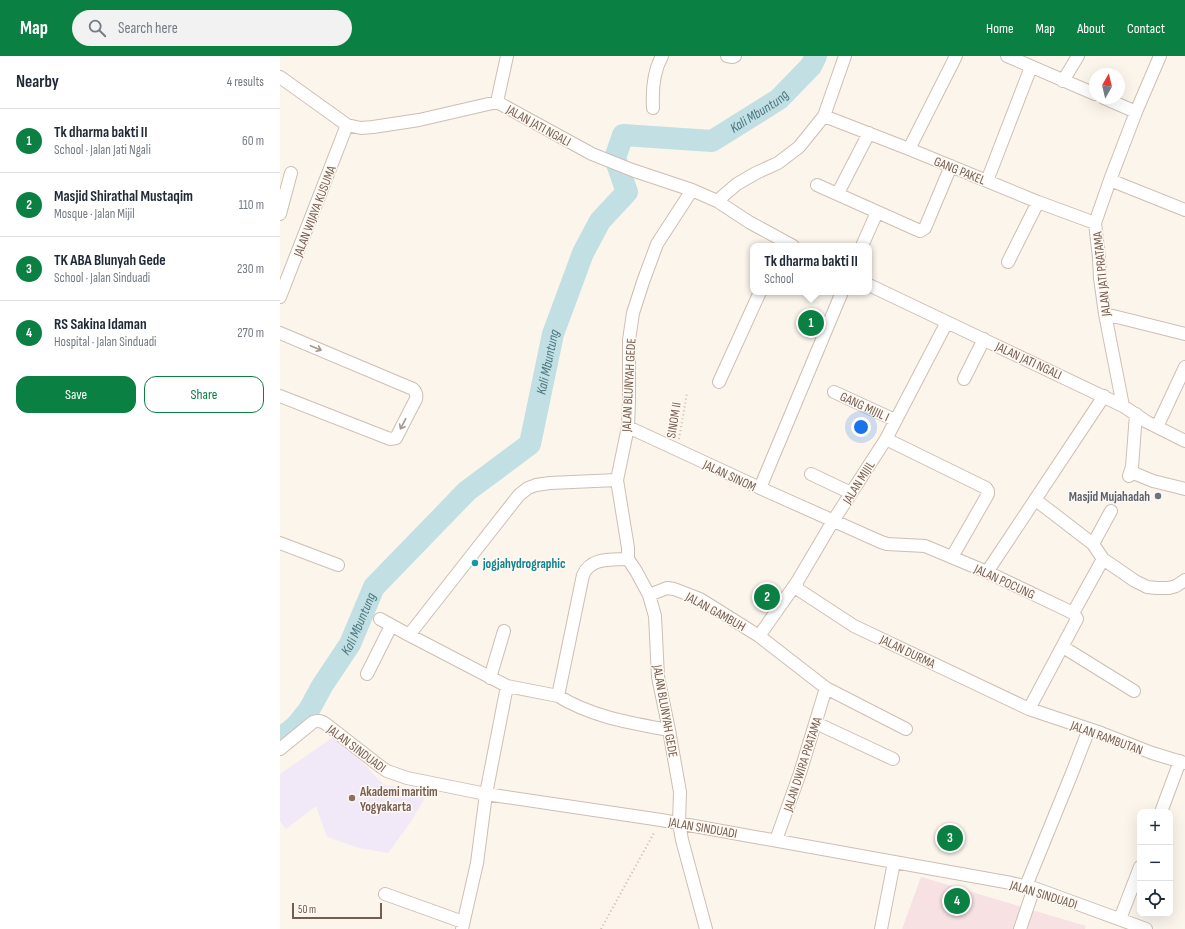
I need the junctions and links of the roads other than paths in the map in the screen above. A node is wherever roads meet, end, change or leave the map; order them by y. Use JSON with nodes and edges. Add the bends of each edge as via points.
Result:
{"nodes":[{"id":1,"x":507,"y":56,"type":"edge"},
{"id":2,"x":662,"y":56,"type":"edge"},
{"id":3,"x":727,"y":56,"type":"edge"},
{"id":4,"x":735,"y":56,"type":"edge"},
{"id":5,"x":845,"y":56,"type":"edge"},
{"id":6,"x":956,"y":56,"type":"edge"},
{"id":7,"x":1007,"y":56,"type":"edge"},
{"id":8,"x":1078,"y":56,"type":"edge"},
{"id":9,"x":1160,"y":56,"type":"edge"},
{"id":10,"x":1031,"y":66,"type":"junction"},
{"id":11,"x":280,"y":77,"type":"edge"},
{"id":12,"x":1064,"y":81,"type":"junction"},
{"id":13,"x":1089,"y":91,"type":"edge"},
{"id":14,"x":497,"y":102,"type":"junction"},
{"id":15,"x":1118,"y":104,"type":"edge"},
{"id":16,"x":653,"y":108,"type":"dead end"},
{"id":17,"x":1136,"y":112,"type":"junction"},
{"id":18,"x":824,"y":116,"type":"junction"},
{"id":19,"x":347,"y":125,"type":"junction"},
{"id":20,"x":869,"y":134,"type":"junction"},
{"id":21,"x":909,"y":149,"type":"junction"},
{"id":22,"x":951,"y":166,"type":"junction"},
{"id":23,"x":291,"y":173,"type":"dead end"},
{"id":24,"x":1110,"y":180,"type":"junction"},
{"id":25,"x":987,"y":181,"type":"junction"},
{"id":26,"x":817,"y":185,"type":"dead end"},
{"id":27,"x":692,"y":190,"type":"junction"},
{"id":28,"x":838,"y":193,"type":"junction"},
{"id":29,"x":717,"y":201,"type":"junction"},
{"id":30,"x":1038,"y":202,"type":"junction"},
{"id":31,"x":1185,"y":210,"type":"edge"},
{"id":32,"x":877,"y":212,"type":"junction"},
{"id":33,"x":280,"y":214,"type":"edge"},
{"id":34,"x":1095,"y":223,"type":"junction"},
{"id":35,"x":783,"y":243,"type":"edge"},
{"id":36,"x":863,"y":243,"type":"edge"},
{"id":37,"x":1008,"y":262,"type":"dead end"},
{"id":38,"x":872,"y":286,"type":"edge"},
{"id":39,"x":759,"y":295,"type":"edge"},
{"id":40,"x":841,"y":295,"type":"edge"},
{"id":41,"x":280,"y":296,"type":"edge"},
{"id":42,"x":1105,"y":314,"type":"junction"},
{"id":43,"x":947,"y":322,"type":"junction"},
{"id":44,"x":280,"y":333,"type":"edge"},
{"id":45,"x":1185,"y":334,"type":"edge"},
{"id":46,"x":984,"y":339,"type":"junction"},
{"id":47,"x":1185,"y":367,"type":"edge"},
{"id":48,"x":964,"y":378,"type":"dead end"},
{"id":49,"x":719,"y":382,"type":"dead end"},
{"id":50,"x":834,"y":392,"type":"dead end"},
{"id":51,"x":280,"y":396,"type":"edge"},
{"id":52,"x":1104,"y":396,"type":"junction"},
{"id":53,"x":1123,"y":406,"type":"junction"},
{"id":54,"x":1136,"y":414,"type":"junction"},
{"id":55,"x":895,"y":420,"type":"junction"},
{"id":56,"x":628,"y":427,"type":"junction"},
{"id":57,"x":1158,"y":427,"type":"junction"},
{"id":58,"x":886,"y":439,"type":"junction"},
{"id":59,"x":1185,"y":441,"type":"edge"},
{"id":60,"x":811,"y":474,"type":"dead end"},
{"id":61,"x":617,"y":480,"type":"junction"},
{"id":62,"x":760,"y":488,"type":"junction"},
{"id":63,"x":1185,"y":489,"type":"edge"},
{"id":64,"x":851,"y":493,"type":"junction"},
{"id":65,"x":1041,"y":504,"type":"dead end"},
{"id":66,"x":1111,"y":511,"type":"dead end"},
{"id":67,"x":833,"y":521,"type":"junction"},
{"id":68,"x":280,"y":543,"type":"edge"},
{"id":69,"x":1093,"y":544,"type":"junction"},
{"id":70,"x":952,"y":557,"type":"junction"},
{"id":71,"x":1103,"y":559,"type":"junction"},
{"id":72,"x":628,"y":560,"type":"junction"},
{"id":73,"x":338,"y":565,"type":"dead end"},
{"id":74,"x":987,"y":572,"type":"junction"},
{"id":75,"x":1185,"y":580,"type":"edge"},
{"id":76,"x":797,"y":582,"type":"junction"},
{"id":77,"x":649,"y":595,"type":"junction"},
{"id":78,"x":1073,"y":613,"type":"junction"},
{"id":79,"x":380,"y":619,"type":"dead end"},
{"id":80,"x":391,"y":626,"type":"junction"},
{"id":81,"x":504,"y":631,"type":"dead end"},
{"id":82,"x":409,"y":635,"type":"junction"},
{"id":83,"x":760,"y":636,"type":"junction"},
{"id":84,"x":1063,"y":646,"type":"junction"},
{"id":85,"x":367,"y":674,"type":"dead end"},
{"id":86,"x":490,"y":678,"type":"junction"},
{"id":87,"x":506,"y":686,"type":"junction"},
{"id":88,"x":826,"y":688,"type":"junction"},
{"id":89,"x":1134,"y":691,"type":"dead end"},
{"id":90,"x":558,"y":696,"type":"junction"},
{"id":91,"x":1030,"y":709,"type":"junction"},
{"id":92,"x":816,"y":723,"type":"junction"},
{"id":93,"x":906,"y":729,"type":"dead end"},
{"id":94,"x":1089,"y":729,"type":"junction"},
{"id":95,"x":670,"y":730,"type":"junction"},
{"id":96,"x":280,"y":749,"type":"edge"},
{"id":97,"x":893,"y":759,"type":"dead end"},
{"id":98,"x":1182,"y":762,"type":"edge"},
{"id":99,"x":486,"y":794,"type":"junction"},
{"id":100,"x":1162,"y":809,"type":"edge"},
{"id":101,"x":679,"y":823,"type":"junction"},
{"id":102,"x":776,"y":840,"type":"junction"},
{"id":103,"x":894,"y":862,"type":"junction"},
{"id":104,"x":1137,"y":875,"type":"edge"},
{"id":105,"x":1030,"y":887,"type":"junction"},
{"id":106,"x":385,"y":894,"type":"dead end"},
{"id":107,"x":1120,"y":919,"type":"junction"},
{"id":108,"x":463,"y":925,"type":"edge"},
{"id":109,"x":709,"y":928,"type":"edge"},
{"id":110,"x":884,"y":928,"type":"edge"},
{"id":111,"x":1020,"y":929,"type":"edge"},
{"id":112,"x":1146,"y":929,"type":"edge"}],
"edges":[{"from":1,"to":14,"type":"street"},
{"from":2,"to":16,"type":"street","via":[[652,91]]},
{"from":3,"to":4,"type":"street"},
{"from":5,"to":18,"type":"street"},
{"from":6,"to":21,"type":"street"},
{"from":7,"to":10,"type":"street"},
{"from":8,"to":12,"type":"street"},
{"from":9,"to":17,"type":"street","name":"JALAN JATI PRATAMA"},
{"from":10,"to":12,"type":"street"},
{"from":10,"to":25,"type":"street"},
{"from":11,"to":19,"type":"street","name":"JALAN JATI NGALI"},
{"from":12,"to":13,"type":"street"},
{"from":14,"to":19,"type":"street","name":"JALAN JATI NGALI","via":[[374,127]]},
{"from":14,"to":27,"type":"street","name":"JALAN JATI NGALI","via":[[592,154]]},
{"from":15,"to":17,"type":"street"},
{"from":17,"to":24,"type":"street","name":"JALAN JATI PRATAMA"},
{"from":18,"to":20,"type":"street","name":"GANG PAKEL"},
{"from":18,"to":29,"type":"street","via":[[798,147],[778,164],[737,184]]},
{"from":19,"to":41,"type":"street","name":"JALAN WIJAYA KUSUMA"},
{"from":20,"to":21,"type":"street","name":"GANG PAKEL"},
{"from":20,"to":28,"type":"street"},
{"from":21,"to":22,"type":"street","name":"GANG PAKEL"},
{"from":22,"to":25,"type":"street","name":"GANG PAKEL"},
{"from":22,"to":32,"type":"street","via":[[923,230],[920,231]]},
{"from":23,"to":33,"type":"street"},
{"from":24,"to":31,"type":"street"},
{"from":24,"to":34,"type":"street","name":"JALAN JATI PRATAMA"},
{"from":25,"to":30,"type":"street","name":"GANG PAKEL"},
{"from":26,"to":28,"type":"street"},
{"from":27,"to":29,"type":"street","name":"JALAN JATI NGALI"},
{"from":27,"to":56,"type":"street","name":"JALAN BLUNYAH GEDE","via":[[657,244],[633,313],[629,340]]},
{"from":28,"to":32,"type":"street"},
{"from":29,"to":35,"type":"street","name":"JALAN JATI NGALI"},
{"from":30,"to":34,"type":"street","name":"GANG PAKEL"},
{"from":30,"to":37,"type":"street"},
{"from":32,"to":36,"type":"street"},
{"from":34,"to":42,"type":"street","name":"JALAN JATI PRATAMA"},
{"from":38,"to":43,"type":"street","name":"JALAN JATI NGALI"},
{"from":39,"to":49,"type":"street"},
{"from":40,"to":62,"type":"street"},
{"from":42,"to":45,"type":"street"},
{"from":42,"to":53,"type":"street","name":"JALAN JATI PRATAMA"},
{"from":43,"to":46,"type":"street","name":"JALAN JATI NGALI"},
{"from":43,"to":55,"type":"street","name":"JALAN MIJIL"},
{"from":44,"to":51,"type":"street","one_way":true,"via":[[413,389],[417,395],[397,436],[393,439]]},
{"from":46,"to":48,"type":"street"},
{"from":46,"to":52,"type":"street","name":"JALAN JATI NGALI"},
{"from":47,"to":57,"type":"street"},
{"from":50,"to":55,"type":"street","name":"GANG MIJIL I"},
{"from":52,"to":53,"type":"street","name":"JALAN JATI NGALI"},
{"from":52,"to":74,"type":"street"},
{"from":53,"to":54,"type":"street","name":"JALAN JATI NGALI"},
{"from":54,"to":57,"type":"street","name":"JALAN JATI NGALI"},
{"from":54,"to":63,"type":"street","via":[[1130,474]]},
{"from":55,"to":58,"type":"street","name":"JALAN MIJIL"},
{"from":56,"to":61,"type":"street","name":"JALAN BLUNYAH GEDE"},
{"from":56,"to":62,"type":"street","name":"JALAN SINOM"},
{"from":57,"to":59,"type":"street","name":"JALAN JATI NGALI"},
{"from":58,"to":64,"type":"street","name":"JALAN MIJIL"},
{"from":58,"to":70,"type":"street","via":[[986,488],[988,494]]},
{"from":60,"to":64,"type":"street"},
{"from":61,"to":72,"type":"street","name":"JALAN BLUNYAH GEDE"},
{"from":61,"to":82,"type":"street","via":[[536,484],[528,488],[519,495]]},
{"from":62,"to":67,"type":"street","name":"JALAN SINOM"},
{"from":64,"to":67,"type":"street","name":"JALAN MIJIL"},
{"from":65,"to":69,"type":"street"},
{"from":66,"to":69,"type":"street"},
{"from":67,"to":70,"type":"street","name":"JALAN POCUNG","via":[[887,544],[925,546]]},
{"from":67,"to":76,"type":"street","name":"JALAN MIJIL"},
{"from":68,"to":73,"type":"street"},
{"from":69,"to":71,"type":"street"},
{"from":70,"to":74,"type":"street","name":"JALAN POCUNG"},
{"from":71,"to":75,"type":"street","via":[[1147,587],[1169,588]]},
{"from":71,"to":78,"type":"street"},
{"from":72,"to":77,"type":"street","name":"JALAN BLUNYAH GEDE"},
{"from":72,"to":90,"type":"street","via":[[601,561],[592,563],[586,569]]},
{"from":74,"to":78,"type":"street","name":"JALAN POCUNG"},
{"from":76,"to":83,"type":"street","name":"JALAN MIJIL"},
{"from":76,"to":91,"type":"street","name":"JALAN DURMA","via":[[799,590],[854,626]]},
{"from":77,"to":83,"type":"street","name":"JALAN GAMBUH","via":[[667,588],[684,593],[700,599]]},
{"from":77,"to":95,"type":"street","name":"JALAN BLUNYAH GEDE","via":[[655,616],[658,676]]},
{"from":78,"to":84,"type":"street","via":[[1077,619]]},
{"from":79,"to":80,"type":"street"},
{"from":80,"to":82,"type":"street"},
{"from":80,"to":85,"type":"street"},
{"from":81,"to":86,"type":"street"},
{"from":82,"to":86,"type":"street"},
{"from":83,"to":88,"type":"street","name":"JALAN GAMBUH"},
{"from":84,"to":89,"type":"street"},
{"from":84,"to":91,"type":"street"},
{"from":86,"to":87,"type":"street"},
{"from":87,"to":90,"type":"street"},
{"from":87,"to":99,"type":"street"},
{"from":88,"to":92,"type":"street","name":"JALAN DWIRA PRATAMA"},
{"from":88,"to":93,"type":"street","name":"JALAN GAMBUH"},
{"from":90,"to":95,"type":"street","via":[[595,714]]},
{"from":91,"to":94,"type":"street","name":"JALAN RAMBUTAN"},
{"from":92,"to":97,"type":"street"},
{"from":92,"to":102,"type":"street","name":"JALAN DWIRA PRATAMA"},
{"from":94,"to":98,"type":"street","name":"JALAN RAMBUTAN"},
{"from":94,"to":105,"type":"street"},
{"from":95,"to":101,"type":"street","name":"JALAN BLUNYAH GEDE","via":[[680,792]]},
{"from":96,"to":99,"type":"street","name":"JALAN SINDUADI","via":[[313,722],[322,722],[387,771],[407,778]]},
{"from":98,"to":100,"type":"street"},
{"from":99,"to":101,"type":"street","name":"JALAN SINDUADI"},
{"from":99,"to":108,"type":"street","via":[[477,863]]},
{"from":101,"to":102,"type":"street","name":"JALAN SINDUADI"},
{"from":101,"to":109,"type":"street","name":"JALAN BLUNYAH GEDE"},
{"from":102,"to":103,"type":"street","name":"JALAN SINDUADI"},
{"from":103,"to":105,"type":"street","name":"JALAN SINDUADI"},
{"from":103,"to":110,"type":"street"},
{"from":104,"to":107,"type":"street"},
{"from":105,"to":107,"type":"street","name":"JALAN SINDUADI"},
{"from":105,"to":111,"type":"street"},
{"from":106,"to":108,"type":"street"},
{"from":107,"to":112,"type":"street","name":"JALAN SINDUADI"}]}
